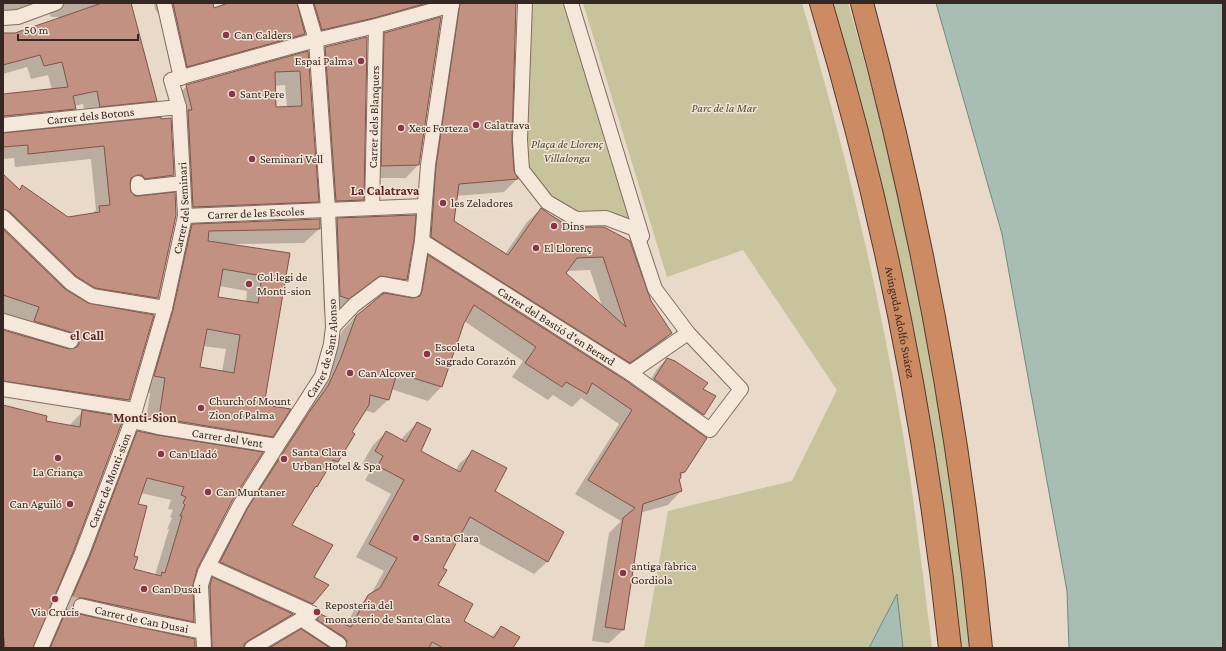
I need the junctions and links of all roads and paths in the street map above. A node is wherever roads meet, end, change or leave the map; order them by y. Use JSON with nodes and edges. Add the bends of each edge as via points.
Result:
{"nodes":[{"id":1,"x":56,"y":3,"type":"edge"},
{"id":2,"x":164,"y":3,"type":"edge"},
{"id":3,"x":306,"y":3,"type":"edge"},
{"id":4,"x":525,"y":3,"type":"edge"},
{"id":5,"x":571,"y":3,"type":"edge"},
{"id":6,"x":821,"y":3,"type":"edge"},
{"id":7,"x":862,"y":3,"type":"edge"},
{"id":8,"x":452,"y":4,"type":"edge"},
{"id":9,"x":3,"y":18,"type":"edge"},
{"id":10,"x":376,"y":26,"type":"junction"},
{"id":11,"x":316,"y":40,"type":"junction"},
{"id":12,"x":176,"y":79,"type":"junction"},
{"id":13,"x":179,"y":107,"type":"junction"},
{"id":14,"x":3,"y":125,"type":"edge"},
{"id":15,"x":138,"y":183,"type":"dead end"},
{"id":16,"x":183,"y":184,"type":"junction"},
{"id":17,"x":424,"y":206,"type":"junction"},
{"id":18,"x":372,"y":208,"type":"junction"},
{"id":19,"x":328,"y":210,"type":"junction"},
{"id":20,"x":185,"y":216,"type":"junction"},
{"id":21,"x":3,"y":217,"type":"edge"},
{"id":22,"x":422,"y":241,"type":"junction"},
{"id":23,"x":658,"y":286,"type":"dead end"},
{"id":24,"x":165,"y":308,"type":"junction"},
{"id":25,"x":3,"y":321,"type":"edge"},
{"id":26,"x":333,"y":327,"type":"junction"},
{"id":27,"x":688,"y":333,"type":"junction"},
{"id":28,"x":71,"y":341,"type":"dead end"},
{"id":29,"x":630,"y":373,"type":"junction"},
{"id":30,"x":3,"y":388,"type":"edge"},
{"id":31,"x":134,"y":415,"type":"junction"},
{"id":32,"x":277,"y":446,"type":"junction"},
{"id":33,"x":208,"y":566,"type":"junction"},
{"id":34,"x":81,"y":606,"type":"tunnel mouth"},
{"id":35,"x":306,"y":616,"type":"junction"},
{"id":36,"x":203,"y":632,"type":"junction"},
{"id":37,"x":339,"y":644,"type":"dead end"},
{"id":38,"x":41,"y":648,"type":"edge"},
{"id":39,"x":204,"y":648,"type":"edge"},
{"id":40,"x":252,"y":648,"type":"edge"},
{"id":41,"x":950,"y":648,"type":"edge"},
{"id":42,"x":981,"y":648,"type":"edge"}],
"edges":[{"from":1,"to":9,"type":"street","via":[[18,17]]},
{"from":2,"to":12,"type":"street","name":"Carrer del Seminari"},
{"from":3,"to":11,"type":"street","name":"Carrer de Sant Alonso"},
{"from":4,"to":27,"type":"street","via":[[520,140],[522,170],[548,202],[576,220],[606,218],[635,229],[654,289]]},
{"from":5,"to":23,"type":"street"},
{"from":6,"to":41,"type":"highway","name":"Avinguda Adolfo Suárez","via":[[854,119],[910,373],[941,563]]},
{"from":7,"to":42,"type":"highway","via":[[895,130],[932,307],[966,519]]},
{"from":8,"to":10,"type":"street"},
{"from":8,"to":17,"type":"street"},
{"from":10,"to":11,"type":"street"},
{"from":10,"to":18,"type":"street","name":"Carrer dels Blanquers"},
{"from":11,"to":12,"type":"street"},
{"from":11,"to":19,"type":"street","name":"Carrer de Sant Alonso"},
{"from":12,"to":13,"type":"street","name":"Carrer del Seminari"},
{"from":13,"to":14,"type":"street","name":"Carrer dels Botons"},
{"from":13,"to":16,"type":"street","name":"Carrer del Seminari"},
{"from":15,"to":16,"type":"street","via":[[138,188]]},
{"from":16,"to":20,"type":"street","name":"Carrer del Seminari"},
{"from":17,"to":18,"type":"street","name":"Carrer de les Escoles"},
{"from":17,"to":22,"type":"street"},
{"from":18,"to":19,"type":"street","name":"Carrer de les Escoles"},
{"from":19,"to":20,"type":"street","name":"Carrer de les Escoles"},
{"from":19,"to":26,"type":"street","name":"Carrer de Sant Alonso"},
{"from":20,"to":24,"type":"street","name":"Carrer del Seminari"},
{"from":21,"to":24,"type":"street","via":[[71,283],[92,296]]},
{"from":22,"to":26,"type":"street","via":[[414,290],[382,284],[354,305]]},
{"from":22,"to":29,"type":"street","name":"Carrer del Bastió d'en Berard"},
{"from":24,"to":31,"type":"street","name":"Carrer de Monti-sion"},
{"from":25,"to":28,"type":"street"},
{"from":26,"to":32,"type":"street","name":"Carrer de Sant Alonso","via":[[322,376]]},
{"from":27,"to":29,"type":"street"},
{"from":27,"to":29,"type":"street","name":"Carrer del Bastió d'en Berard","via":[[741,389],[710,430]]},
{"from":30,"to":31,"type":"street","name":"Carrer del Vent"},
{"from":31,"to":32,"type":"street","name":"Carrer del Vent","via":[[158,427]]},
{"from":31,"to":38,"type":"street","name":"Carrer de Monti-sion","via":[[82,553]]},
{"from":32,"to":33,"type":"street","name":"Carrer de Sant Alonso","via":[[240,505]]},
{"from":33,"to":35,"type":"street"},
{"from":33,"to":36,"type":"street","name":"Carrer de Sant Alonso","via":[[201,585]]},
{"from":34,"to":36,"type":"street","name":"Carrer de Can Dusai"},
{"from":35,"to":37,"type":"street"},
{"from":35,"to":40,"type":"street"},
{"from":36,"to":39,"type":"street","name":"Carrer de Sant Alonso"}]}
